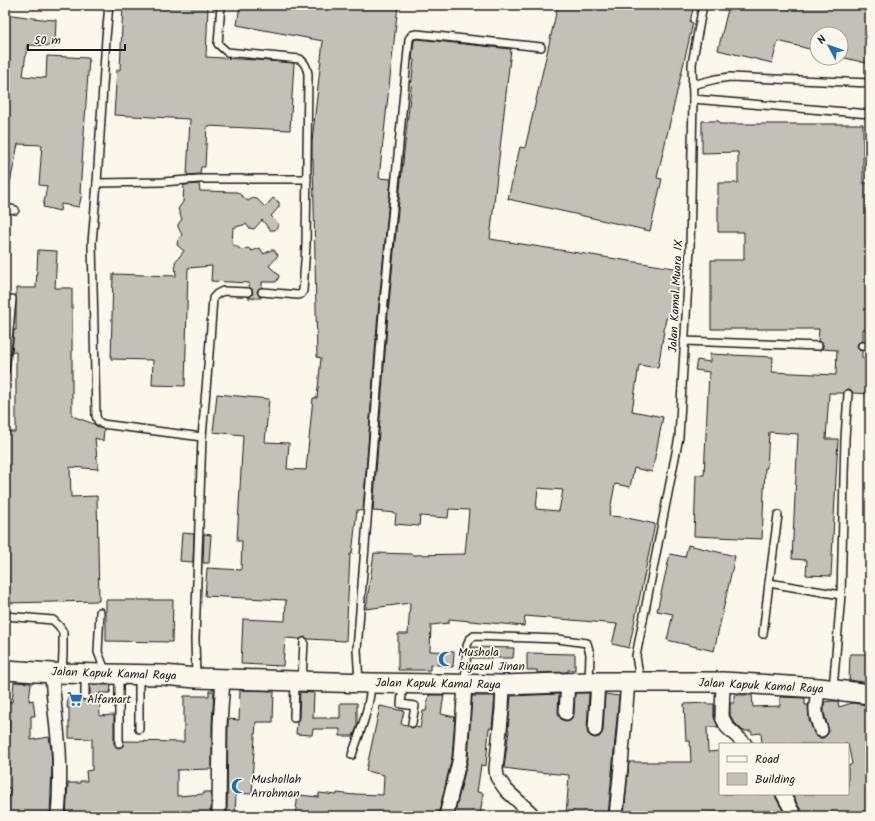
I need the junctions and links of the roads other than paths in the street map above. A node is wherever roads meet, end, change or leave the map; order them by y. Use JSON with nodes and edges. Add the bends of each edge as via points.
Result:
{"nodes":[{"id":1,"x":109,"y":5,"type":"edge"},
{"id":2,"x":221,"y":5,"type":"edge"},
{"id":3,"x":702,"y":5,"type":"edge"},
{"id":4,"x":541,"y":47,"type":"dead end"},
{"id":5,"x":870,"y":83,"type":"edge"},
{"id":6,"x":692,"y":85,"type":"junction"},
{"id":7,"x":693,"y":100,"type":"junction"},
{"id":8,"x":870,"y":114,"type":"edge"},
{"id":9,"x":307,"y":179,"type":"junction"},
{"id":10,"x":97,"y":183,"type":"junction"},
{"id":11,"x":5,"y":208,"type":"edge"},
{"id":12,"x":14,"y":210,"type":"dead end"},
{"id":13,"x":248,"y":292,"type":"dead end"},
{"id":14,"x":262,"y":292,"type":"dead end"},
{"id":15,"x":12,"y":299,"type":"dead end"},
{"id":16,"x":684,"y":341,"type":"junction"},
{"id":17,"x":818,"y":346,"type":"dead end"},
{"id":18,"x":5,"y":371,"type":"edge"},
{"id":19,"x":848,"y":394,"type":"dead end"},
{"id":20,"x":202,"y":437,"type":"junction"},
{"id":21,"x":778,"y":515,"type":"dead end"},
{"id":22,"x":768,"y":583,"type":"junction"},
{"id":23,"x":841,"y":595,"type":"junction"},
{"id":24,"x":100,"y":612,"type":"dead end"},
{"id":25,"x":5,"y":616,"type":"edge"},
{"id":26,"x":763,"y":634,"type":"dead end"},
{"id":27,"x":304,"y":642,"type":"dead end"},
{"id":28,"x":5,"y":670,"type":"edge"},
{"id":29,"x":57,"y":673,"type":"junction"},
{"id":30,"x":85,"y":673,"type":"junction"},
{"id":31,"x":111,"y":674,"type":"junction"},
{"id":32,"x":139,"y":675,"type":"junction"},
{"id":33,"x":196,"y":678,"type":"junction"},
{"id":34,"x":223,"y":678,"type":"junction"},
{"id":35,"x":298,"y":681,"type":"junction"},
{"id":36,"x":568,"y":682,"type":"junction"},
{"id":37,"x":593,"y":682,"type":"junction"},
{"id":38,"x":634,"y":682,"type":"junction"},
{"id":39,"x":723,"y":682,"type":"junction"},
{"id":40,"x":365,"y":683,"type":"junction"},
{"id":41,"x":404,"y":684,"type":"junction"},
{"id":42,"x":465,"y":684,"type":"junction"},
{"id":43,"x":503,"y":685,"type":"junction"},
{"id":44,"x":820,"y":689,"type":"junction"},
{"id":45,"x":870,"y":694,"type":"edge"},
{"id":46,"x":84,"y":696,"type":"dead end"},
{"id":47,"x":566,"y":714,"type":"dead end"},
{"id":48,"x":294,"y":718,"type":"dead end"},
{"id":49,"x":811,"y":720,"type":"dead end"},
{"id":50,"x":412,"y":723,"type":"dead end"},
{"id":51,"x":139,"y":729,"type":"dead end"},
{"id":52,"x":595,"y":730,"type":"dead end"},
{"id":53,"x":821,"y":730,"type":"dead end"},
{"id":54,"x":119,"y":743,"type":"dead end"},
{"id":55,"x":743,"y":743,"type":"edge"},
{"id":56,"x":352,"y":755,"type":"dead end"},
{"id":57,"x":784,"y":795,"type":"edge"},
{"id":58,"x":530,"y":813,"type":"dead end"},
{"id":59,"x":58,"y":816,"type":"edge"},
{"id":60,"x":219,"y":816,"type":"edge"},
{"id":61,"x":446,"y":816,"type":"edge"},
{"id":62,"x":616,"y":816,"type":"edge"},
{"id":63,"x":796,"y":816,"type":"edge"}],
"edges":[{"from":1,"to":10,"type":"lane"},
{"from":2,"to":9,"type":"lane","via":[[218,44],[227,52],[300,59],[307,66]]},
{"from":3,"to":6,"type":"lane","name":"Jalan Kamal Muara IX","via":[[692,64]]},
{"from":4,"to":40,"type":"lane","via":[[416,34],[409,39],[382,313],[357,650]]},
{"from":5,"to":6,"type":"lane","via":[[730,77]]},
{"from":6,"to":7,"type":"lane","name":"Jalan Kamal Muara IX"},
{"from":7,"to":8,"type":"lane"},
{"from":7,"to":16,"type":"lane","name":"Jalan Kamal Muara IX","via":[[690,248]]},
{"from":9,"to":10,"type":"lane","via":[[199,179]]},
{"from":9,"to":14,"type":"lane","via":[[303,291],[298,295]]},
{"from":10,"to":20,"type":"lane","via":[[92,243],[98,421],[102,424]]},
{"from":11,"to":12,"type":"lane"},
{"from":13,"to":20,"type":"lane","via":[[223,291],[213,298]]},
{"from":15,"to":18,"type":"lane"},
{"from":16,"to":17,"type":"lane"},
{"from":16,"to":38,"type":"lane","name":"Jalan Kamal Muara IX","via":[[678,437],[636,656]]},
{"from":19,"to":23,"type":"lane"},
{"from":20,"to":33,"type":"lane"},
{"from":21,"to":22,"type":"lane"},
{"from":22,"to":23,"type":"lane"},
{"from":22,"to":26,"type":"lane"},
{"from":23,"to":44,"type":"lane"},
{"from":24,"to":31,"type":"lane","via":[[98,652],[103,665]]},
{"from":25,"to":29,"type":"lane","via":[[53,620],[60,626],[63,632],[63,653]]},
{"from":27,"to":35,"type":"lane"},
{"from":28,"to":29,"type":"main road","name":"Jalan Kapuk Kamal Raya"},
{"from":29,"to":30,"type":"main road","name":"Jalan Kapuk Kamal Raya"},
{"from":29,"to":59,"type":"street","via":[[52,694],[59,751]]},
{"from":30,"to":31,"type":"main road","name":"Jalan Kapuk Kamal Raya"},
{"from":30,"to":46,"type":"lane"},
{"from":31,"to":32,"type":"main road","name":"Jalan Kapuk Kamal Raya"},
{"from":31,"to":54,"type":"lane","via":[[120,684]]},
{"from":32,"to":33,"type":"main road","name":"Jalan Kapuk Kamal Raya"},
{"from":32,"to":51,"type":"lane"},
{"from":33,"to":34,"type":"main road","name":"Jalan Kapuk Kamal Raya"},
{"from":34,"to":35,"type":"main road","name":"Jalan Kapuk Kamal Raya"},
{"from":34,"to":60,"type":"street"},
{"from":35,"to":40,"type":"main road","name":"Jalan Kapuk Kamal Raya"},
{"from":35,"to":48,"type":"lane"},
{"from":36,"to":37,"type":"main road","name":"Jalan Kapuk Kamal Raya"},
{"from":36,"to":43,"type":"main road","name":"Jalan Kapuk Kamal Raya"},
{"from":36,"to":47,"type":"street"},
{"from":37,"to":38,"type":"main road","name":"Jalan Kapuk Kamal Raya"},
{"from":37,"to":42,"type":"lane","via":[[587,644],[558,639],[474,636],[467,646]]},
{"from":37,"to":52,"type":"street"},
{"from":38,"to":39,"type":"main road","name":"Jalan Kapuk Kamal Raya"},
{"from":38,"to":62,"type":"street"},
{"from":39,"to":44,"type":"main road","name":"Jalan Kapuk Kamal Raya"},
{"from":39,"to":55,"type":"street","via":[[722,717],[727,728]]},
{"from":40,"to":41,"type":"main road","name":"Jalan Kapuk Kamal Raya"},
{"from":40,"to":56,"type":"lane","via":[[371,693]]},
{"from":41,"to":42,"type":"main road","name":"Jalan Kapuk Kamal Raya"},
{"from":41,"to":50,"type":"lane","via":[[401,704],[415,706]]},
{"from":42,"to":43,"type":"main road","name":"Jalan Kapuk Kamal Raya"},
{"from":42,"to":61,"type":"street","via":[[460,758]]},
{"from":43,"to":58,"type":"street","via":[[497,777],[506,790]]},
{"from":44,"to":45,"type":"main road","name":"Jalan Kapuk Kamal Raya"},
{"from":44,"to":49,"type":"lane"},
{"from":44,"to":53,"type":"street","via":[[816,712]]},
{"from":57,"to":63,"type":"street"}]}
